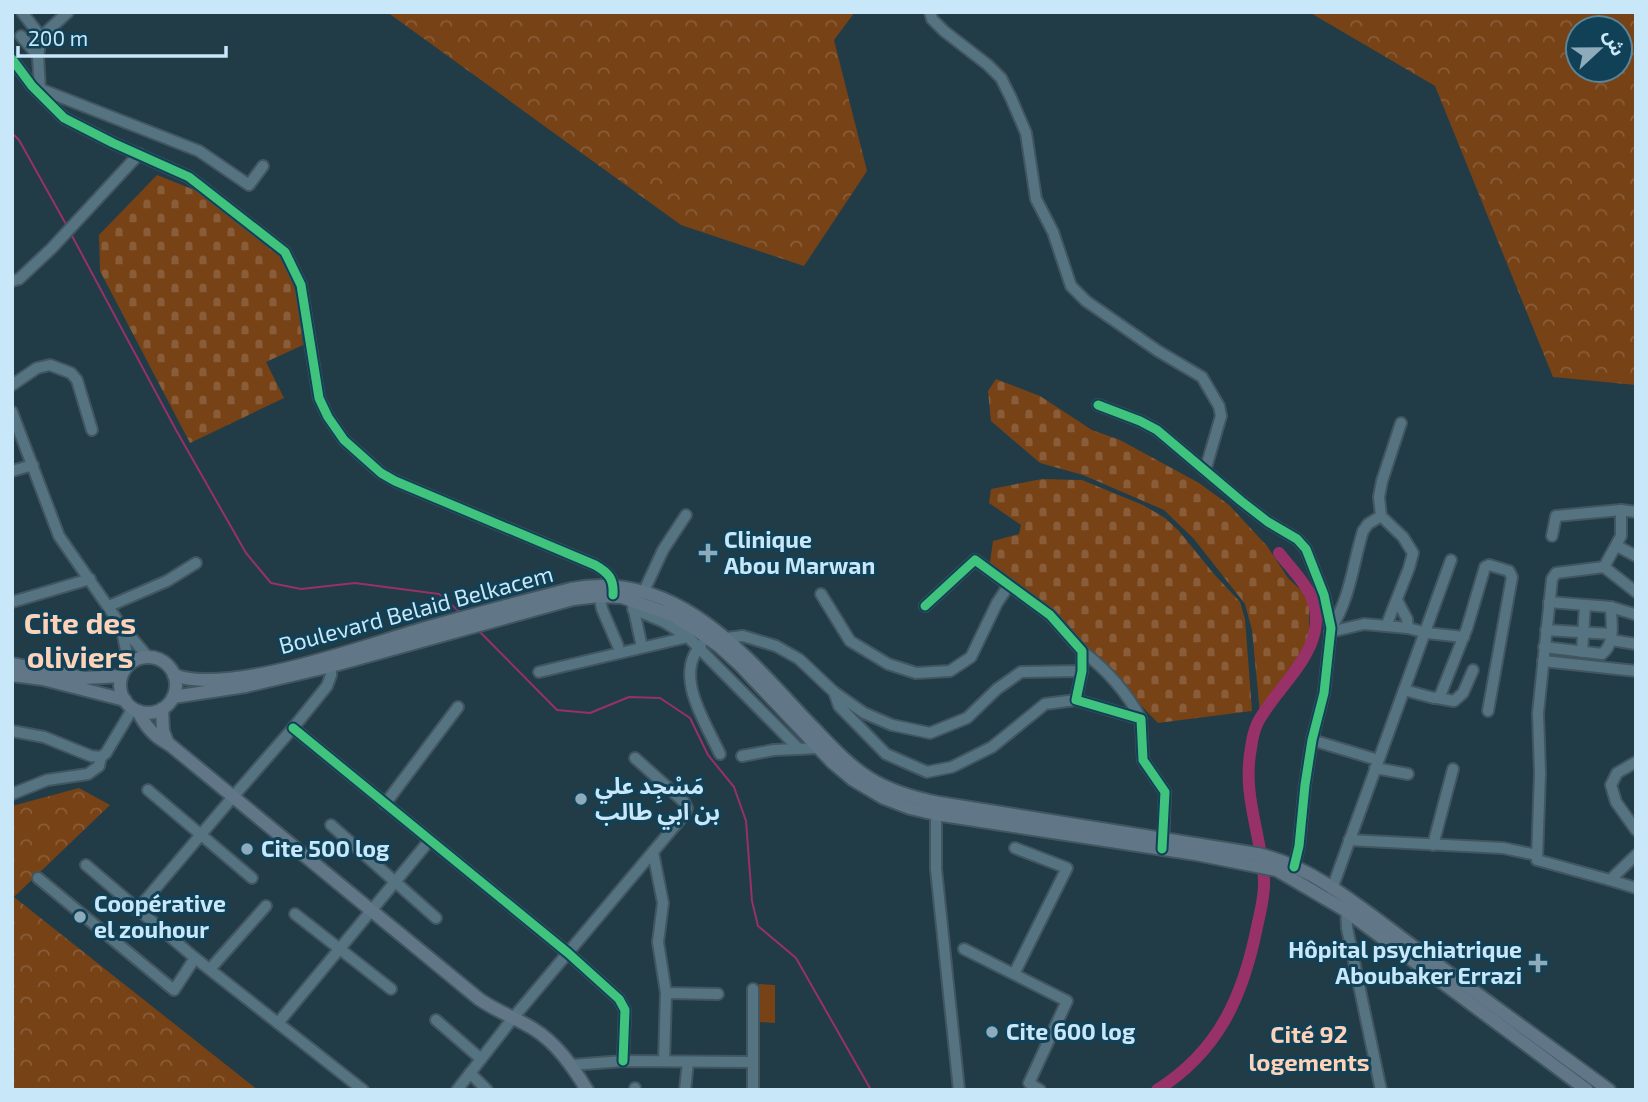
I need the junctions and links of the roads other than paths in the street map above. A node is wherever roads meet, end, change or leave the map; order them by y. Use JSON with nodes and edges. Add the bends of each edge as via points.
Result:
{"nodes":[{"id":1,"x":22,"y":12,"type":"edge"},
{"id":2,"x":68,"y":12,"type":"edge"},
{"id":3,"x":930,"y":12,"type":"edge"},
{"id":4,"x":21,"y":36,"type":"dead end"},
{"id":5,"x":41,"y":37,"type":"junction"},
{"id":6,"x":38,"y":56,"type":"junction"},
{"id":7,"x":12,"y":59,"type":"edge"},
{"id":8,"x":36,"y":87,"type":"junction"},
{"id":9,"x":139,"y":154,"type":"junction"},
{"id":10,"x":263,"y":166,"type":"dead end"},
{"id":11,"x":12,"y":281,"type":"edge"},
{"id":12,"x":12,"y":385,"type":"edge"},
{"id":13,"x":1098,"y":405,"type":"dead end"},
{"id":14,"x":12,"y":412,"type":"edge"},
{"id":15,"x":1401,"y":423,"type":"dead end"},
{"id":16,"x":92,"y":430,"type":"dead end"},
{"id":17,"x":33,"y":464,"type":"junction"},
{"id":18,"x":12,"y":471,"type":"edge"},
{"id":19,"x":1205,"y":471,"type":"junction"},
{"id":20,"x":1621,"y":510,"type":"junction"},
{"id":21,"x":1636,"y":512,"type":"edge"},
{"id":22,"x":686,"y":514,"type":"dead end"},
{"id":23,"x":1381,"y":516,"type":"junction"},
{"id":24,"x":1552,"y":536,"type":"dead end"},
{"id":25,"x":1617,"y":546,"type":"junction"},
{"id":26,"x":1636,"y":556,"type":"edge"},
{"id":27,"x":1451,"y":560,"type":"dead end"},
{"id":28,"x":196,"y":563,"type":"dead end"},
{"id":29,"x":1604,"y":567,"type":"junction"},
{"id":30,"x":90,"y":579,"type":"junction"},
{"id":31,"x":1009,"y":585,"type":"junction"},
{"id":32,"x":598,"y":590,"type":"junction"},
{"id":33,"x":613,"y":590,"type":"junction"},
{"id":34,"x":644,"y":591,"type":"junction"},
{"id":35,"x":1636,"y":592,"type":"edge"},
{"id":36,"x":821,"y":594,"type":"dead end"},
{"id":37,"x":1396,"y":600,"type":"junction"},
{"id":38,"x":12,"y":602,"type":"edge"},
{"id":39,"x":1549,"y":602,"type":"junction"},
{"id":40,"x":633,"y":605,"type":"junction"},
{"id":41,"x":1585,"y":605,"type":"junction"},
{"id":42,"x":109,"y":606,"type":"junction"},
{"id":43,"x":925,"y":606,"type":"dead end"},
{"id":44,"x":1611,"y":607,"type":"junction"},
{"id":45,"x":1634,"y":614,"type":"dead end"},
{"id":46,"x":120,"y":624,"type":"junction"},
{"id":47,"x":1387,"y":624,"type":"junction"},
{"id":48,"x":457,"y":625,"type":"junction"},
{"id":49,"x":1408,"y":628,"type":"junction"},
{"id":50,"x":1330,"y":630,"type":"junction"},
{"id":51,"x":1546,"y":630,"type":"junction"},
{"id":52,"x":1583,"y":632,"type":"junction"},
{"id":53,"x":1427,"y":633,"type":"junction"},
{"id":54,"x":688,"y":637,"type":"junction"},
{"id":55,"x":1464,"y":637,"type":"junction"},
{"id":56,"x":1611,"y":637,"type":"junction"},
{"id":57,"x":707,"y":638,"type":"junction"},
{"id":58,"x":726,"y":638,"type":"junction"},
{"id":59,"x":1636,"y":644,"type":"edge"},
{"id":60,"x":618,"y":646,"type":"dead end"},
{"id":61,"x":642,"y":647,"type":"junction"},
{"id":62,"x":1544,"y":647,"type":"junction"},
{"id":63,"x":697,"y":648,"type":"junction"},
{"id":64,"x":1082,"y":651,"type":"junction"},
{"id":65,"x":1582,"y":652,"type":"junction"},
{"id":66,"x":148,"y":657,"type":"junction"},
{"id":67,"x":1543,"y":661,"type":"junction"},
{"id":68,"x":12,"y":664,"type":"edge"},
{"id":69,"x":129,"y":665,"type":"junction"},
{"id":70,"x":331,"y":666,"type":"junction"},
{"id":71,"x":1473,"y":670,"type":"dead end"},
{"id":72,"x":539,"y":671,"type":"dead end"},
{"id":73,"x":1082,"y":671,"type":"junction"},
{"id":74,"x":1636,"y":671,"type":"edge"},
{"id":75,"x":12,"y":675,"type":"edge"},
{"id":76,"x":174,"y":675,"type":"junction"},
{"id":77,"x":121,"y":676,"type":"junction"},
{"id":78,"x":1404,"y":690,"type":"junction"},
{"id":79,"x":834,"y":692,"type":"junction"},
{"id":80,"x":173,"y":697,"type":"junction"},
{"id":81,"x":1437,"y":698,"type":"junction"},
{"id":82,"x":1076,"y":701,"type":"junction"},
{"id":83,"x":132,"y":707,"type":"junction"},
{"id":84,"x":458,"y":707,"type":"dead end"},
{"id":85,"x":162,"y":709,"type":"junction"},
{"id":86,"x":1488,"y":711,"type":"dead end"},
{"id":87,"x":1141,"y":719,"type":"junction"},
{"id":88,"x":293,"y":729,"type":"junction"},
{"id":89,"x":12,"y":731,"type":"edge"},
{"id":90,"x":1312,"y":740,"type":"junction"},
{"id":91,"x":169,"y":744,"type":"junction"},
{"id":92,"x":819,"y":748,"type":"junction"},
{"id":93,"x":799,"y":749,"type":"junction"},
{"id":94,"x":720,"y":754,"type":"dead end"},
{"id":95,"x":742,"y":755,"type":"dead end"},
{"id":96,"x":101,"y":757,"type":"junction"},
{"id":97,"x":635,"y":758,"type":"dead end"},
{"id":98,"x":1636,"y":762,"type":"edge"},
{"id":99,"x":1377,"y":764,"type":"junction"},
{"id":100,"x":1453,"y":769,"type":"dead end"},
{"id":101,"x":1408,"y":774,"type":"dead end"},
{"id":102,"x":148,"y":790,"type":"dead end"},
{"id":103,"x":12,"y":794,"type":"edge"},
{"id":104,"x":232,"y":798,"type":"junction"},
{"id":105,"x":385,"y":804,"type":"junction"},
{"id":106,"x":936,"y":814,"type":"junction"},
{"id":107,"x":331,"y":825,"type":"dead end"},
{"id":108,"x":1636,"y":830,"type":"edge"},
{"id":109,"x":202,"y":836,"type":"junction"},
{"id":110,"x":1349,"y":840,"type":"junction"},
{"id":111,"x":429,"y":841,"type":"junction"},
{"id":112,"x":1163,"y":844,"type":"junction"},
{"id":113,"x":1433,"y":845,"type":"junction"},
{"id":114,"x":1015,"y":848,"type":"dead end"},
{"id":115,"x":653,"y":852,"type":"junction"},
{"id":116,"x":1537,"y":855,"type":"junction"},
{"id":117,"x":1636,"y":855,"type":"edge"},
{"id":118,"x":1264,"y":861,"type":"junction"},
{"id":119,"x":86,"y":865,"type":"dead end"},
{"id":120,"x":1294,"y":867,"type":"junction"},
{"id":121,"x":38,"y":878,"type":"dead end"},
{"id":122,"x":251,"y":878,"type":"dead end"},
{"id":123,"x":1610,"y":880,"type":"junction"},
{"id":124,"x":395,"y":882,"type":"junction"},
{"id":125,"x":1636,"y":888,"type":"edge"},
{"id":126,"x":1332,"y":890,"type":"junction"},
{"id":127,"x":266,"y":905,"type":"dead end"},
{"id":128,"x":1346,"y":905,"type":"junction"},
{"id":129,"x":137,"y":910,"type":"junction"},
{"id":130,"x":371,"y":911,"type":"junction"},
{"id":131,"x":295,"y":914,"type":"dead end"},
{"id":132,"x":436,"y":918,"type":"dead end"},
{"id":133,"x":340,"y":948,"type":"junction"},
{"id":134,"x":964,"y":949,"type":"dead end"},
{"id":135,"x":568,"y":953,"type":"junction"},
{"id":136,"x":195,"y":958,"type":"junction"},
{"id":137,"x":210,"y":969,"type":"junction"},
{"id":138,"x":1014,"y":974,"type":"junction"},
{"id":139,"x":391,"y":989,"type":"dead end"},
{"id":140,"x":753,"y":989,"type":"dead end"},
{"id":141,"x":666,"y":993,"type":"junction"},
{"id":142,"x":718,"y":994,"type":"dead end"},
{"id":143,"x":513,"y":1018,"type":"junction"},
{"id":144,"x":436,"y":1020,"type":"dead end"},
{"id":145,"x":278,"y":1023,"type":"junction"},
{"id":146,"x":481,"y":1059,"type":"junction"},
{"id":147,"x":623,"y":1061,"type":"junction"},
{"id":148,"x":664,"y":1061,"type":"junction"},
{"id":149,"x":688,"y":1062,"type":"junction"},
{"id":150,"x":753,"y":1062,"type":"junction"},
{"id":151,"x":571,"y":1065,"type":"junction"},
{"id":152,"x":470,"y":1073,"type":"junction"},
{"id":153,"x":363,"y":1090,"type":"edge"},
{"id":154,"x":457,"y":1090,"type":"edge"},
{"id":155,"x":487,"y":1090,"type":"edge"},
{"id":156,"x":587,"y":1090,"type":"edge"},
{"id":157,"x":685,"y":1090,"type":"edge"},
{"id":158,"x":752,"y":1090,"type":"edge"},
{"id":159,"x":959,"y":1090,"type":"edge"},
{"id":160,"x":1040,"y":1090,"type":"edge"},
{"id":161,"x":1381,"y":1090,"type":"edge"},
{"id":162,"x":1587,"y":1090,"type":"edge"},
{"id":163,"x":1609,"y":1090,"type":"edge"}],
"edges":[{"from":1,"to":5,"type":"street"},
{"from":2,"to":5,"type":"street"},
{"from":3,"to":19,"type":"street","via":[[944,31],[1001,78],[1026,133],[1035,199],[1053,232],[1071,286],[1158,352],[1202,377],[1221,416]]},
{"from":4,"to":6,"type":"street"},
{"from":5,"to":6,"type":"street"},
{"from":6,"to":8,"type":"street"},
{"from":7,"to":8,"type":"street"},
{"from":8,"to":9,"type":"street","via":[[64,118]]},
{"from":8,"to":10,"type":"street","via":[[199,151],[249,185]]},
{"from":9,"to":11,"type":"street","via":[[52,248]]},
{"from":9,"to":33,"type":"street","via":[[189,177],[285,253],[301,285],[318,398],[344,440],[395,481],[595,565],[607,572]]},
{"from":12,"to":16,"type":"street","via":[[37,368],[51,365],[71,373]]},
{"from":13,"to":19,"type":"street","via":[[1157,430]]},
{"from":14,"to":17,"type":"street"},
{"from":15,"to":23,"type":"street","via":[[1382,481]]},
{"from":17,"to":18,"type":"street"},
{"from":17,"to":30,"type":"street","via":[[60,536]]},
{"from":19,"to":50,"type":"street","via":[[1306,550],[1324,595]]},
{"from":20,"to":21,"type":"street"},
{"from":20,"to":24,"type":"street","via":[[1556,516]]},
{"from":20,"to":25,"type":"street"},
{"from":22,"to":34,"type":"street"},
{"from":23,"to":37,"type":"street","via":[[1409,543],[1413,553]]},
{"from":23,"to":50,"type":"street","via":[[1363,531],[1346,595]]},
{"from":25,"to":26,"type":"street"},
{"from":25,"to":29,"type":"street"},
{"from":27,"to":53,"type":"street"},
{"from":28,"to":42,"type":"street","via":[[167,582]]},
{"from":29,"to":35,"type":"street"},
{"from":29,"to":39,"type":"street","via":[[1556,573]]},
{"from":30,"to":38,"type":"street"},
{"from":30,"to":42,"type":"street"},
{"from":31,"to":36,"type":"street","via":[[971,657],[950,671],[916,673],[888,664],[850,641]]},
{"from":31,"to":43,"type":"street","via":[[975,560]]},
{"from":31,"to":64,"type":"street","via":[[1050,615]]},
{"from":32,"to":33,"type":"main road","name":"Boulevard Belaid Belkacem"},
{"from":32,"to":48,"type":"main road","name":"Boulevard Belaid Belkacem","via":[[571,589]]},
{"from":32,"to":60,"type":"street"},
{"from":33,"to":34,"type":"main road","name":"Boulevard Belaid Belkacem"},
{"from":33,"to":40,"type":"main road","name":"Boulevard Belaid Belkacem"},
{"from":34,"to":58,"type":"main road","name":"Boulevard Belaid Belkacem","via":[[676,604]]},
{"from":37,"to":47,"type":"street"},
{"from":37,"to":49,"type":"street"},
{"from":39,"to":41,"type":"street"},
{"from":39,"to":51,"type":"street"},
{"from":40,"to":54,"type":"street"},
{"from":40,"to":57,"type":"main road","name":"Boulevard Belaid Belkacem","via":[[672,615]]},
{"from":40,"to":61,"type":"street"},
{"from":41,"to":44,"type":"street"},
{"from":41,"to":52,"type":"street"},
{"from":42,"to":46,"type":"street"},
{"from":44,"to":45,"type":"street"},
{"from":44,"to":56,"type":"street"},
{"from":46,"to":66,"type":"street"},
{"from":46,"to":69,"type":"street"},
{"from":47,"to":49,"type":"street"},
{"from":47,"to":50,"type":"street"},
{"from":48,"to":70,"type":"main road","name":"Boulevard Belaid Belkacem"},
{"from":48,"to":76,"type":"main road","name":"Boulevard Belaid Belkacem","via":[[244,677],[204,680]]},
{"from":49,"to":53,"type":"street"},
{"from":50,"to":90,"type":"street","via":[[1324,692]]},
{"from":51,"to":52,"type":"street"},
{"from":51,"to":62,"type":"street"},
{"from":52,"to":56,"type":"street"},
{"from":52,"to":65,"type":"street"},
{"from":53,"to":55,"type":"street"},
{"from":53,"to":78,"type":"street"},
{"from":54,"to":61,"type":"street"},
{"from":54,"to":63,"type":"street"},
{"from":55,"to":81,"type":"street"},
{"from":55,"to":86,"type":"street","via":[[1485,567],[1509,571],[1512,577]]},
{"from":56,"to":59,"type":"street"},
{"from":56,"to":65,"type":"street","via":[[1602,653]]},
{"from":57,"to":63,"type":"street"},
{"from":57,"to":92,"type":"main road","name":"Boulevard Belaid Belkacem","via":[[740,665]]},
{"from":58,"to":79,"type":"street","via":[[743,636],[776,646],[799,659]]},
{"from":58,"to":112,"type":"main road","name":"Boulevard Belaid Belkacem","via":[[835,751],[890,789],[912,798]]},
{"from":61,"to":72,"type":"street"},
{"from":62,"to":65,"type":"street"},
{"from":62,"to":67,"type":"street"},
{"from":63,"to":93,"type":"street"},
{"from":63,"to":94,"type":"street","via":[[689,662],[691,690]]},
{"from":64,"to":73,"type":"street"},
{"from":64,"to":87,"type":"street","via":[[1124,693]]},
{"from":66,"to":69,"type":"main road"},
{"from":66,"to":76,"type":"main road","via":[[164,662]]},
{"from":67,"to":74,"type":"street"},
{"from":67,"to":116,"type":"street"},
{"from":68,"to":77,"type":"main road","via":[[84,678]]},
{"from":69,"to":77,"type":"main road"},
{"from":70,"to":80,"type":"main road","name":"Boulevard Belaid Belkacem"},
{"from":70,"to":88,"type":"street","via":[[327,685]]},
{"from":71,"to":81,"type":"street","via":[[1459,698]]},
{"from":73,"to":79,"type":"street","via":[[1021,672],[967,718],[930,733],[892,725]]},
{"from":73,"to":82,"type":"street"},
{"from":75,"to":83,"type":"main road","via":[[43,679]]},
{"from":76,"to":80,"type":"main road"},
{"from":77,"to":83,"type":"main road","via":[[121,691]]},
{"from":78,"to":81,"type":"street"},
{"from":78,"to":99,"type":"street"},
{"from":79,"to":82,"type":"street","via":[[839,706],[886,754],[927,772],[952,767],[992,747],[1045,704]]},
{"from":80,"to":85,"type":"main road"},
{"from":82,"to":87,"type":"street"},
{"from":83,"to":85,"type":"main road","via":[[150,713]]},
{"from":83,"to":91,"type":"main road","via":[[150,731]]},
{"from":83,"to":96,"type":"street"},
{"from":84,"to":105,"type":"street"},
{"from":85,"to":91,"type":"main road"},
{"from":87,"to":112,"type":"street","via":[[1143,760],[1165,792]]},
{"from":88,"to":104,"type":"street"},
{"from":88,"to":105,"type":"street"},
{"from":89,"to":96,"type":"street"},
{"from":90,"to":99,"type":"street"},
{"from":90,"to":120,"type":"street"},
{"from":91,"to":104,"type":"main road"},
{"from":92,"to":93,"type":"street"},
{"from":92,"to":106,"type":"main road","name":"Boulevard Belaid Belkacem","via":[[866,788]]},
{"from":93,"to":95,"type":"street"},
{"from":96,"to":103,"type":"street","via":[[92,772],[47,780]]},
{"from":97,"to":115,"type":"street","via":[[687,808]]},
{"from":98,"to":108,"type":"street","via":[[1617,773],[1611,785],[1616,802]]},
{"from":99,"to":101,"type":"street"},
{"from":99,"to":110,"type":"street"},
{"from":100,"to":113,"type":"street"},
{"from":102,"to":109,"type":"street"},
{"from":104,"to":109,"type":"street"},
{"from":104,"to":130,"type":"main road"},
{"from":105,"to":111,"type":"street"},
{"from":106,"to":112,"type":"main road","name":"Boulevard Belaid Belkacem"},
{"from":106,"to":159,"type":"street","via":[[936,869]]},
{"from":107,"to":124,"type":"street"},
{"from":109,"to":122,"type":"street"},
{"from":109,"to":129,"type":"street"},
{"from":110,"to":113,"type":"street"},
{"from":110,"to":126,"type":"street"},
{"from":111,"to":124,"type":"street"},
{"from":111,"to":135,"type":"street"},
{"from":112,"to":118,"type":"main road","name":"Boulevard Belaid Belkacem"},
{"from":113,"to":116,"type":"street","via":[[1503,848]]},
{"from":114,"to":138,"type":"street","via":[[1067,868]]},
{"from":115,"to":135,"type":"street"},
{"from":115,"to":141,"type":"street","via":[[663,903],[658,942]]},
{"from":116,"to":123,"type":"street","via":[[1537,860]]},
{"from":117,"to":123,"type":"street"},
{"from":118,"to":120,"type":"main road","name":"Boulevard Belaid Belkacem"},
{"from":118,"to":128,"type":"main road","name":"Boulevard Belaid Belkacem"},
{"from":119,"to":129,"type":"street"},
{"from":120,"to":126,"type":"main road","name":"Boulevard Belaid Belkacem"},
{"from":121,"to":136,"type":"street","via":[[174,990]]},
{"from":123,"to":125,"type":"street"},
{"from":124,"to":130,"type":"street"},
{"from":124,"to":132,"type":"street"},
{"from":126,"to":128,"type":"main road","name":"Boulevard Belaid Belkacem"},
{"from":127,"to":137,"type":"street"},
{"from":128,"to":161,"type":"street"},
{"from":128,"to":162,"type":"main road","name":"Boulevard Belaid Belkacem"},
{"from":128,"to":163,"type":"main road","name":"Boulevard Belaid Belkacem"},
{"from":129,"to":136,"type":"street"},
{"from":130,"to":133,"type":"street"},
{"from":130,"to":143,"type":"main road","via":[[479,999]]},
{"from":131,"to":133,"type":"street"},
{"from":133,"to":139,"type":"street"},
{"from":133,"to":145,"type":"street"},
{"from":134,"to":138,"type":"street"},
{"from":135,"to":143,"type":"street"},
{"from":135,"to":147,"type":"street","via":[[623,1003]]},
{"from":136,"to":137,"type":"street"},
{"from":137,"to":145,"type":"street"},
{"from":138,"to":160,"type":"street","via":[[1067,1001],[1029,1083]]},
{"from":140,"to":150,"type":"street"},
{"from":141,"to":142,"type":"street"},
{"from":141,"to":148,"type":"street"},
{"from":143,"to":146,"type":"street"},
{"from":143,"to":151,"type":"main road","via":[[547,1038]]},
{"from":144,"to":146,"type":"street"},
{"from":145,"to":153,"type":"street"},
{"from":146,"to":152,"type":"street"},
{"from":147,"to":148,"type":"street"},
{"from":147,"to":151,"type":"street"},
{"from":148,"to":149,"type":"street"},
{"from":149,"to":150,"type":"street"},
{"from":149,"to":157,"type":"street"},
{"from":150,"to":158,"type":"street"},
{"from":151,"to":156,"type":"main road"},
{"from":152,"to":154,"type":"street"},
{"from":152,"to":155,"type":"street"}]}
